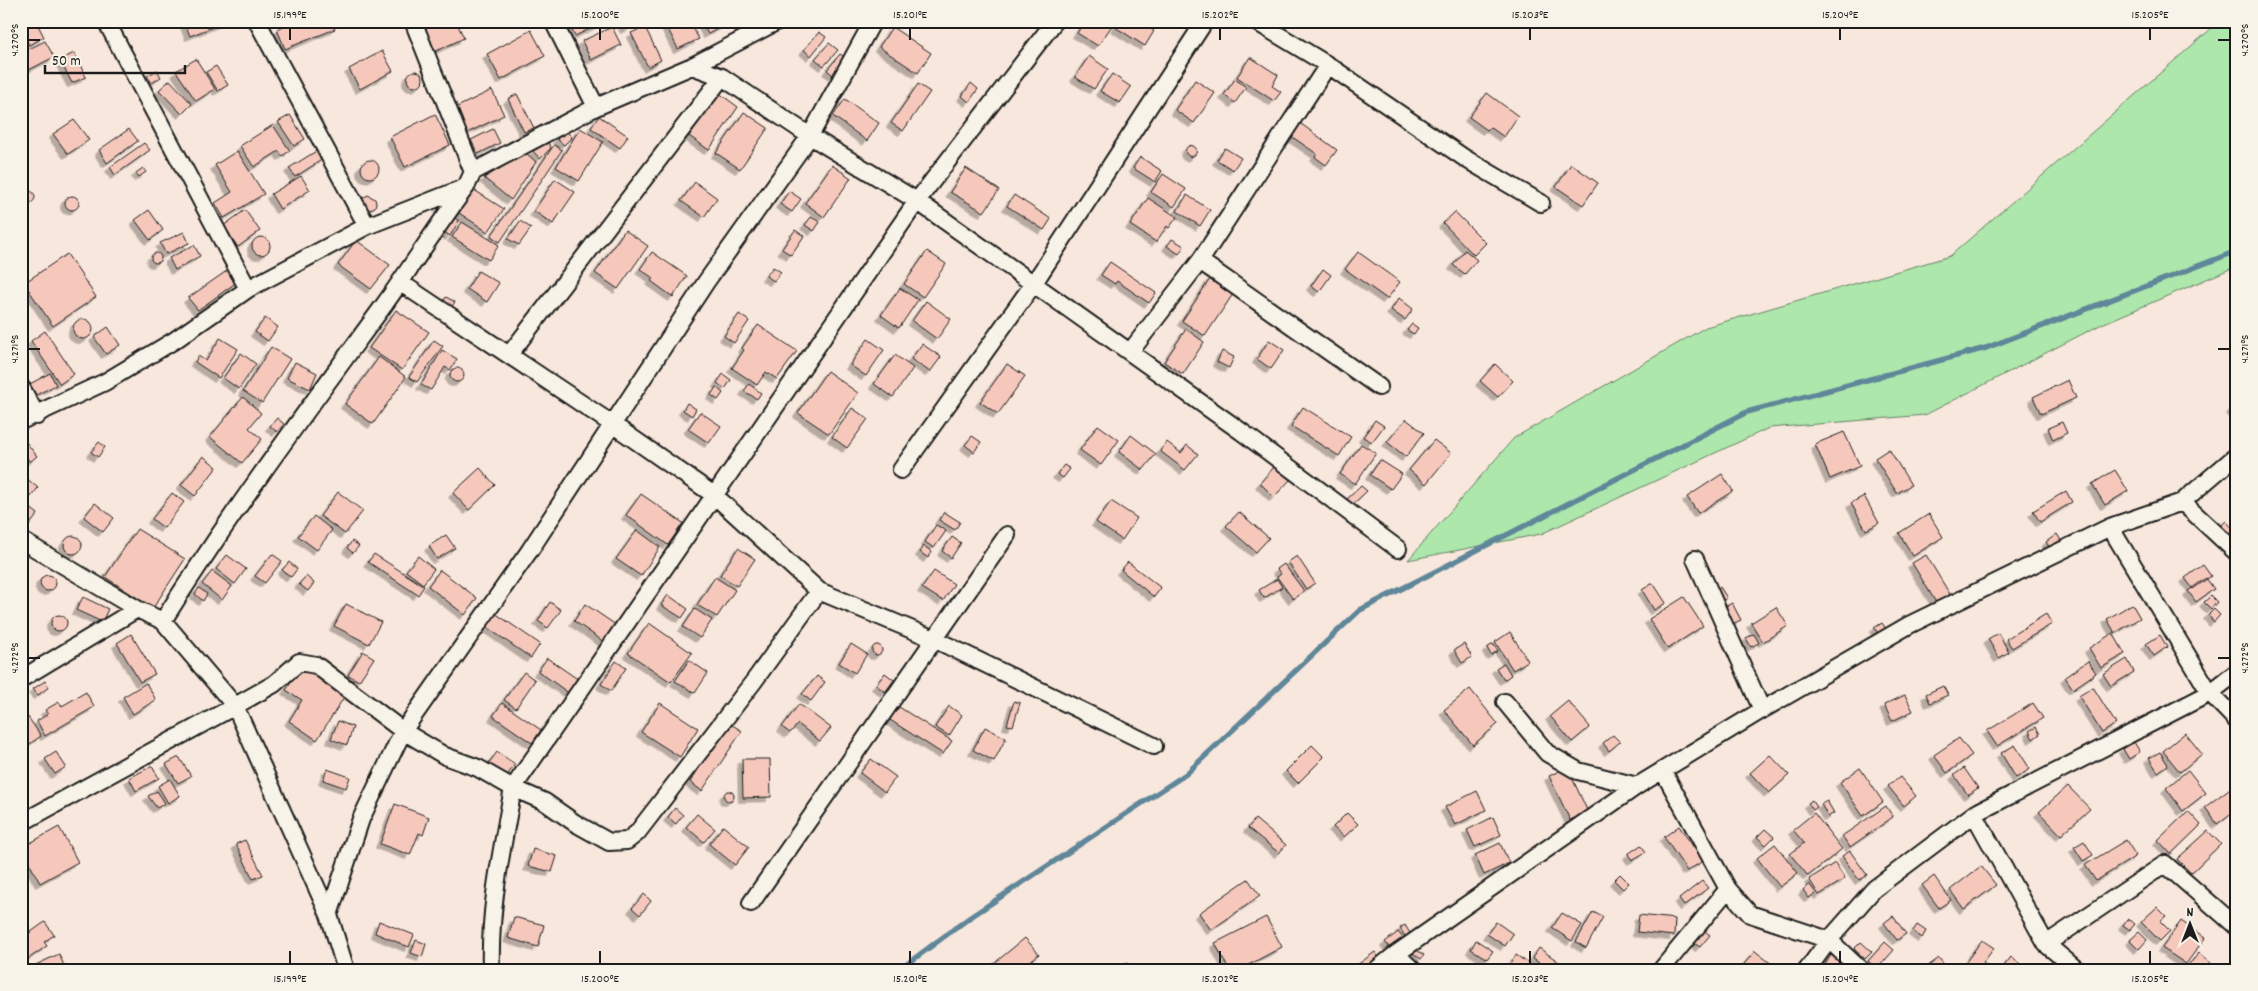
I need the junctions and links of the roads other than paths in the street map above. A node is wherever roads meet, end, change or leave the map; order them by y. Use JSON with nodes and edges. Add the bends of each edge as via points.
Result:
{"nodes":[{"id":1,"x":106,"y":21,"type":"edge"},
{"id":2,"x":257,"y":21,"type":"edge"},
{"id":3,"x":413,"y":21,"type":"edge"},
{"id":4,"x":553,"y":21,"type":"edge"},
{"id":5,"x":778,"y":21,"type":"edge"},
{"id":6,"x":873,"y":21,"type":"edge"},
{"id":7,"x":1056,"y":21,"type":"edge"},
{"id":8,"x":1205,"y":21,"type":"edge"},
{"id":9,"x":1255,"y":21,"type":"edge"},
{"id":10,"x":1328,"y":65,"type":"junction"},
{"id":11,"x":692,"y":66,"type":"junction"},
{"id":12,"x":722,"y":77,"type":"junction"},
{"id":13,"x":596,"y":107,"type":"junction"},
{"id":14,"x":810,"y":136,"type":"junction"},
{"id":15,"x":474,"y":172,"type":"junction"},
{"id":16,"x":466,"y":187,"type":"junction"},
{"id":17,"x":917,"y":200,"type":"junction"},
{"id":18,"x":1540,"y":203,"type":"dead end"},
{"id":19,"x":367,"y":226,"type":"junction"},
{"id":20,"x":1200,"y":261,"type":"junction"},
{"id":21,"x":401,"y":283,"type":"junction"},
{"id":22,"x":1034,"y":283,"type":"junction"},
{"id":23,"x":248,"y":288,"type":"junction"},
{"id":24,"x":1130,"y":352,"type":"junction"},
{"id":25,"x":509,"y":355,"type":"junction"},
{"id":26,"x":21,"y":387,"type":"edge"},
{"id":27,"x":1379,"y":387,"type":"dead end"},
{"id":28,"x":37,"y":416,"type":"junction"},
{"id":29,"x":21,"y":421,"type":"edge"},
{"id":30,"x":612,"y":424,"type":"junction"},
{"id":31,"x":2237,"y":456,"type":"edge"},
{"id":32,"x":901,"y":470,"type":"dead end"},
{"id":33,"x":714,"y":495,"type":"junction"},
{"id":34,"x":2182,"y":502,"type":"junction"},
{"id":35,"x":2110,"y":527,"type":"junction"},
{"id":36,"x":1008,"y":535,"type":"dead end"},
{"id":37,"x":21,"y":540,"type":"edge"},
{"id":38,"x":1398,"y":549,"type":"dead end"},
{"id":39,"x":2237,"y":553,"type":"edge"},
{"id":40,"x":1695,"y":560,"type":"dead end"},
{"id":41,"x":819,"y":591,"type":"junction"},
{"id":42,"x":137,"y":609,"type":"junction"},
{"id":43,"x":163,"y":621,"type":"junction"},
{"id":44,"x":934,"y":639,"type":"junction"},
{"id":45,"x":2237,"y":672,"type":"edge"},
{"id":46,"x":21,"y":679,"type":"edge"},
{"id":47,"x":2210,"y":693,"type":"junction"},
{"id":48,"x":1505,"y":702,"type":"dead end"},
{"id":49,"x":235,"y":706,"type":"junction"},
{"id":50,"x":1762,"y":710,"type":"junction"},
{"id":51,"x":2237,"y":721,"type":"edge"},
{"id":52,"x":403,"y":731,"type":"junction"},
{"id":53,"x":1154,"y":746,"type":"dead end"},
{"id":54,"x":1663,"y":771,"type":"junction"},
{"id":55,"x":1637,"y":786,"type":"junction"},
{"id":56,"x":513,"y":788,"type":"junction"},
{"id":57,"x":1974,"y":814,"type":"junction"},
{"id":58,"x":21,"y":823,"type":"edge"},
{"id":59,"x":1728,"y":889,"type":"junction"},
{"id":60,"x":751,"y":903,"type":"dead end"},
{"id":61,"x":329,"y":915,"type":"junction"},
{"id":62,"x":2237,"y":927,"type":"edge"},
{"id":63,"x":1829,"y":940,"type":"junction"},
{"id":64,"x":2046,"y":944,"type":"junction"},
{"id":65,"x":1396,"y":954,"type":"junction"},
{"id":66,"x":346,"y":970,"type":"edge"},
{"id":67,"x":491,"y":970,"type":"edge"},
{"id":68,"x":1376,"y":970,"type":"edge"},
{"id":69,"x":1413,"y":970,"type":"edge"},
{"id":70,"x":1661,"y":970,"type":"edge"},
{"id":71,"x":1808,"y":970,"type":"edge"},
{"id":72,"x":1861,"y":970,"type":"edge"},
{"id":73,"x":2077,"y":970,"type":"edge"}],
"edges":[{"from":1,"to":23,"type":"street"},
{"from":2,"to":19,"type":"street"},
{"from":3,"to":15,"type":"street"},
{"from":4,"to":13,"type":"street"},
{"from":5,"to":11,"type":"street"},
{"from":6,"to":14,"type":"street"},
{"from":7,"to":17,"type":"street"},
{"from":8,"to":22,"type":"street"},
{"from":9,"to":10,"type":"street"},
{"from":10,"to":18,"type":"street","via":[[1466,159]]},
{"from":10,"to":20,"type":"street"},
{"from":11,"to":12,"type":"street"},
{"from":11,"to":13,"type":"street"},
{"from":12,"to":14,"type":"street"},
{"from":12,"to":25,"type":"street"},
{"from":13,"to":15,"type":"street"},
{"from":14,"to":17,"type":"street"},
{"from":14,"to":30,"type":"street","via":[[706,282]]},
{"from":15,"to":16,"type":"street"},
{"from":16,"to":19,"type":"street"},
{"from":16,"to":21,"type":"street"},
{"from":17,"to":22,"type":"street"},
{"from":17,"to":33,"type":"street"},
{"from":19,"to":23,"type":"street"},
{"from":20,"to":24,"type":"street"},
{"from":20,"to":27,"type":"street"},
{"from":21,"to":25,"type":"street"},
{"from":21,"to":43,"type":"street","via":[[254,485]]},
{"from":22,"to":24,"type":"street"},
{"from":22,"to":32,"type":"street"},
{"from":23,"to":28,"type":"street","via":[[174,340],[105,382]]},
{"from":24,"to":38,"type":"street"},
{"from":25,"to":30,"type":"street"},
{"from":26,"to":28,"type":"street"},
{"from":28,"to":29,"type":"street"},
{"from":30,"to":33,"type":"street"},
{"from":30,"to":52,"type":"street","via":[[530,550]]},
{"from":31,"to":34,"type":"street"},
{"from":33,"to":41,"type":"street"},
{"from":33,"to":56,"type":"street"},
{"from":34,"to":35,"type":"street"},
{"from":34,"to":39,"type":"street"},
{"from":35,"to":47,"type":"street"},
{"from":35,"to":50,"type":"street","via":[[1909,625]]},
{"from":36,"to":44,"type":"street"},
{"from":37,"to":42,"type":"street"},
{"from":40,"to":50,"type":"street"},
{"from":41,"to":44,"type":"street"},
{"from":41,"to":56,"type":"street","via":[[754,681],[627,842],[609,842],[545,802]]},
{"from":42,"to":43,"type":"street"},
{"from":42,"to":46,"type":"street"},
{"from":43,"to":49,"type":"street"},
{"from":44,"to":53,"type":"street"},
{"from":44,"to":60,"type":"street"},
{"from":45,"to":47,"type":"street"},
{"from":47,"to":51,"type":"street"},
{"from":47,"to":57,"type":"street"},
{"from":48,"to":55,"type":"street","via":[[1547,753],[1578,771]]},
{"from":49,"to":52,"type":"street","via":[[274,684],[298,662],[316,665]]},
{"from":49,"to":58,"type":"street"},
{"from":49,"to":61,"type":"street"},
{"from":50,"to":54,"type":"street"},
{"from":52,"to":56,"type":"street","via":[[445,756],[478,768]]},
{"from":52,"to":61,"type":"street","via":[[361,819]]},
{"from":54,"to":55,"type":"street"},
{"from":54,"to":59,"type":"street"},
{"from":55,"to":65,"type":"street"},
{"from":56,"to":67,"type":"street","via":[[494,884]]},
{"from":57,"to":63,"type":"street","via":[[1874,889]]},
{"from":57,"to":64,"type":"street"},
{"from":59,"to":63,"type":"street","via":[[1750,914]]},
{"from":59,"to":70,"type":"street"},
{"from":61,"to":66,"type":"street"},
{"from":62,"to":64,"type":"street","via":[[2165,864]]},
{"from":63,"to":71,"type":"street"},
{"from":63,"to":72,"type":"street"},
{"from":64,"to":73,"type":"street"},
{"from":65,"to":68,"type":"street"},
{"from":65,"to":69,"type":"street"}]}
